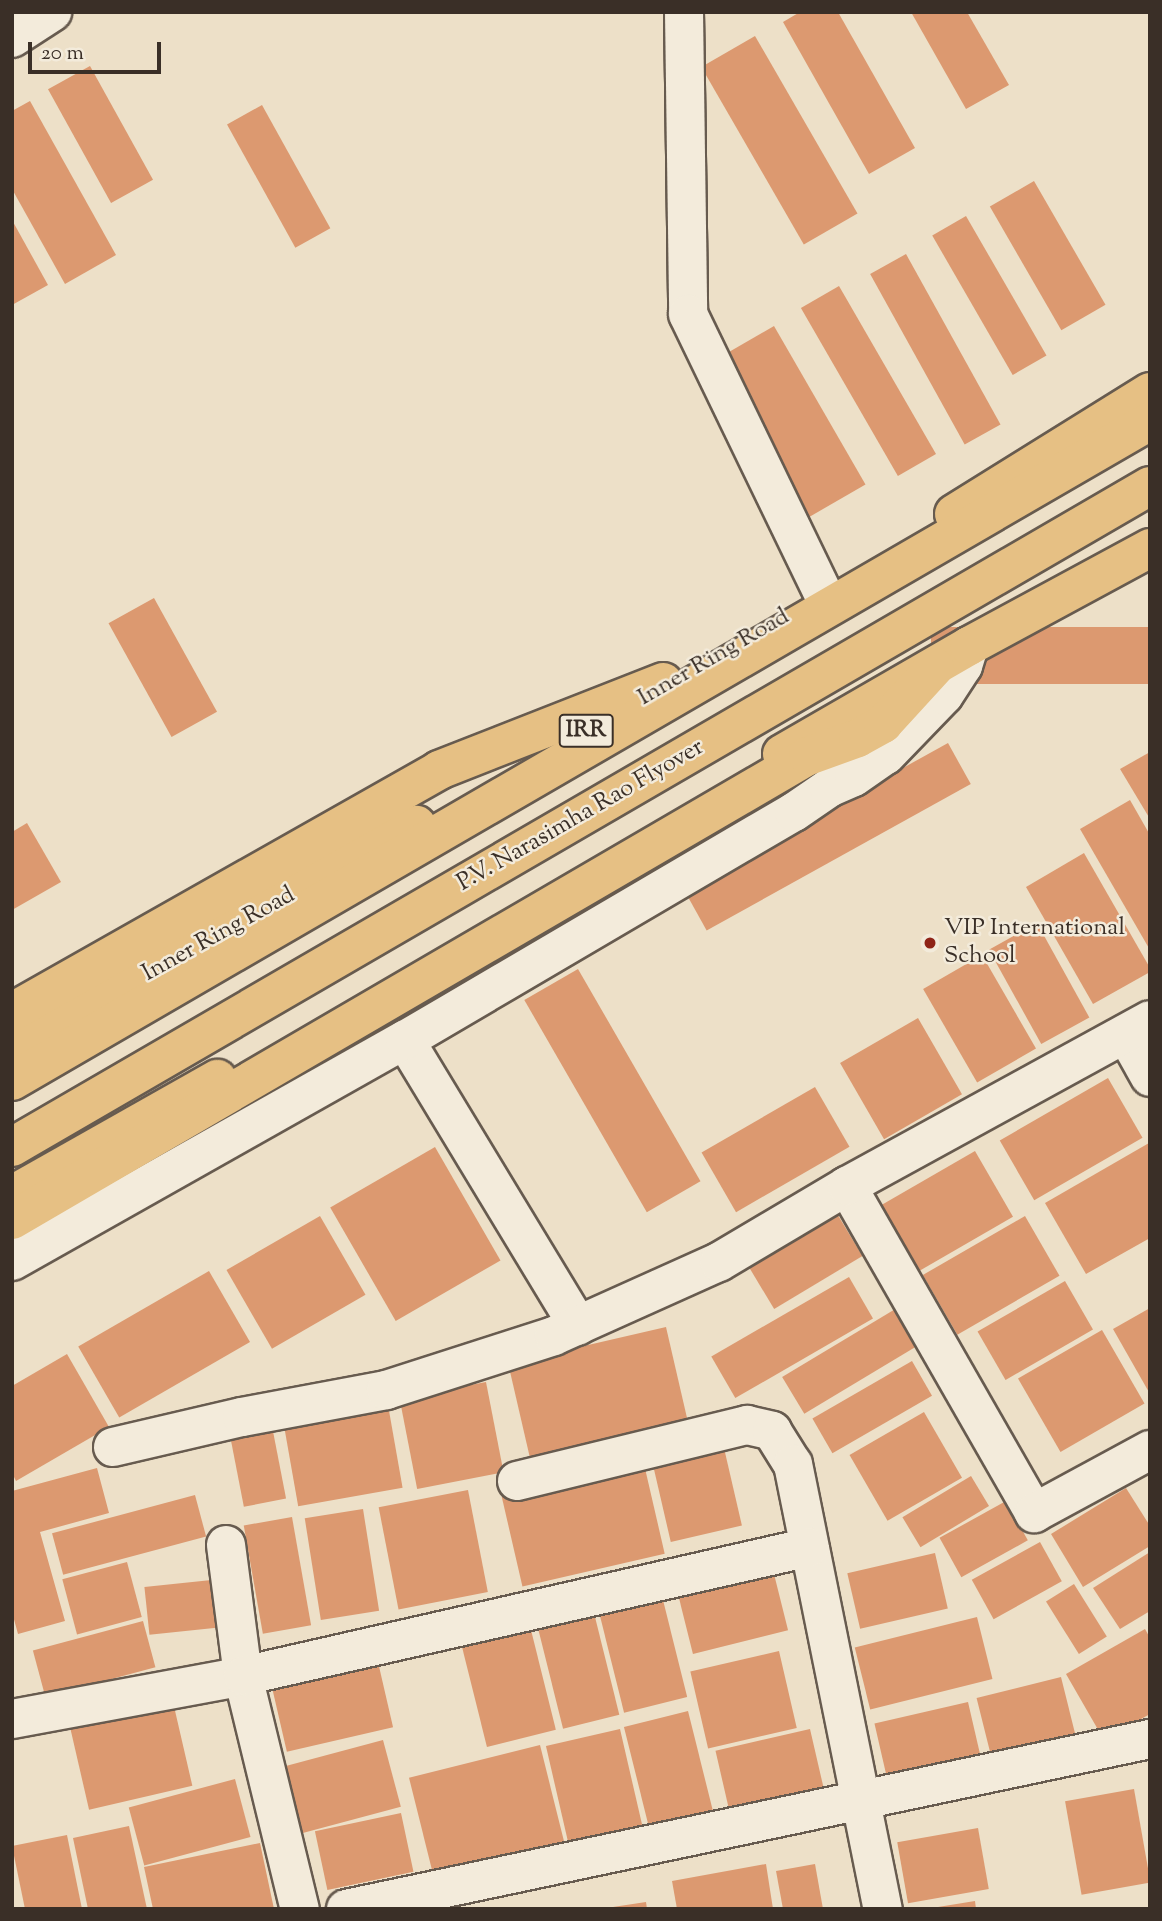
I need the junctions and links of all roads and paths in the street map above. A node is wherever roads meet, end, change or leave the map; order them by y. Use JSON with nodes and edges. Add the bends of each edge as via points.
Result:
{"nodes":[{"id":1,"x":52,"y":12,"type":"edge"},
{"id":2,"x":684,"y":12,"type":"edge"},
{"id":3,"x":12,"y":37,"type":"edge"},
{"id":4,"x":1150,"y":392,"type":"edge"},
{"id":5,"x":1150,"y":421,"type":"edge"},
{"id":6,"x":1150,"y":486,"type":"edge"},
{"id":7,"x":1150,"y":548,"type":"edge"},
{"id":8,"x":824,"y":595,"type":"junction"},
{"id":9,"x":969,"y":646,"type":"junction"},
{"id":10,"x":935,"y":667,"type":"junction"},
{"id":11,"x":698,"y":669,"type":"junction"},
{"id":12,"x":12,"y":1012,"type":"edge"},
{"id":13,"x":1138,"y":1027,"type":"edge"},
{"id":14,"x":405,"y":1040,"type":"junction"},
{"id":15,"x":12,"y":1050,"type":"edge"},
{"id":16,"x":1150,"y":1077,"type":"edge"},
{"id":17,"x":12,"y":1081,"type":"edge"},
{"id":18,"x":12,"y":1147,"type":"edge"},
{"id":19,"x":847,"y":1186,"type":"junction"},
{"id":20,"x":12,"y":1195,"type":"edge"},
{"id":21,"x":12,"y":1220,"type":"edge"},
{"id":22,"x":12,"y":1261,"type":"edge"},
{"id":23,"x":578,"y":1326,"type":"junction"},
{"id":24,"x":113,"y":1447,"type":"dead end"},
{"id":25,"x":1150,"y":1450,"type":"edge"},
{"id":26,"x":517,"y":1481,"type":"dead end"},
{"id":27,"x":226,"y":1545,"type":"dead end"},
{"id":28,"x":810,"y":1547,"type":"junction"},
{"id":29,"x":243,"y":1676,"type":"junction"},
{"id":30,"x":12,"y":1719,"type":"edge"},
{"id":31,"x":1150,"y":1739,"type":"edge"},
{"id":32,"x":860,"y":1801,"type":"junction"},
{"id":33,"x":300,"y":1909,"type":"edge"},
{"id":34,"x":346,"y":1909,"type":"edge"},
{"id":35,"x":883,"y":1909,"type":"edge"}],
"edges":[{"from":1,"to":3,"type":"street"},
{"from":2,"to":8,"type":"street","via":[[688,314]]},
{"from":4,"to":8,"type":"main road","name":"Inner Ring Road","number":"IRR"},
{"from":5,"to":17,"type":"main road"},
{"from":6,"to":18,"type":"main road","name":"P.V. Narasimha Rao Flyover"},
{"from":7,"to":9,"type":"main road"},
{"from":8,"to":11,"type":"main road","name":"Inner Ring Road","number":"IRR"},
{"from":9,"to":10,"type":"main road"},
{"from":9,"to":14,"type":"street","via":[[963,666],[944,695],[886,755]]},
{"from":10,"to":20,"type":"main road"},
{"from":10,"to":21,"type":"main road","via":[[883,723],[858,738],[808,756]]},
{"from":11,"to":12,"type":"main road","via":[[439,770]]},
{"from":11,"to":15,"type":"main road","name":"Inner Ring Road","number":"IRR"},
{"from":13,"to":16,"type":"street"},
{"from":13,"to":19,"type":"street"},
{"from":14,"to":22,"type":"street"},
{"from":14,"to":23,"type":"street"},
{"from":19,"to":23,"type":"street","via":[[719,1262]]},
{"from":19,"to":25,"type":"street","via":[[1034,1513]]},
{"from":23,"to":24,"type":"street","via":[[386,1390]]},
{"from":26,"to":28,"type":"street","via":[[747,1425],[772,1431],[793,1464]]},
{"from":27,"to":29,"type":"street"},
{"from":28,"to":29,"type":"street"},
{"from":28,"to":32,"type":"street"},
{"from":29,"to":30,"type":"street"},
{"from":29,"to":33,"type":"street"},
{"from":31,"to":32,"type":"street"},
{"from":32,"to":34,"type":"street"},
{"from":32,"to":35,"type":"street"}]}
